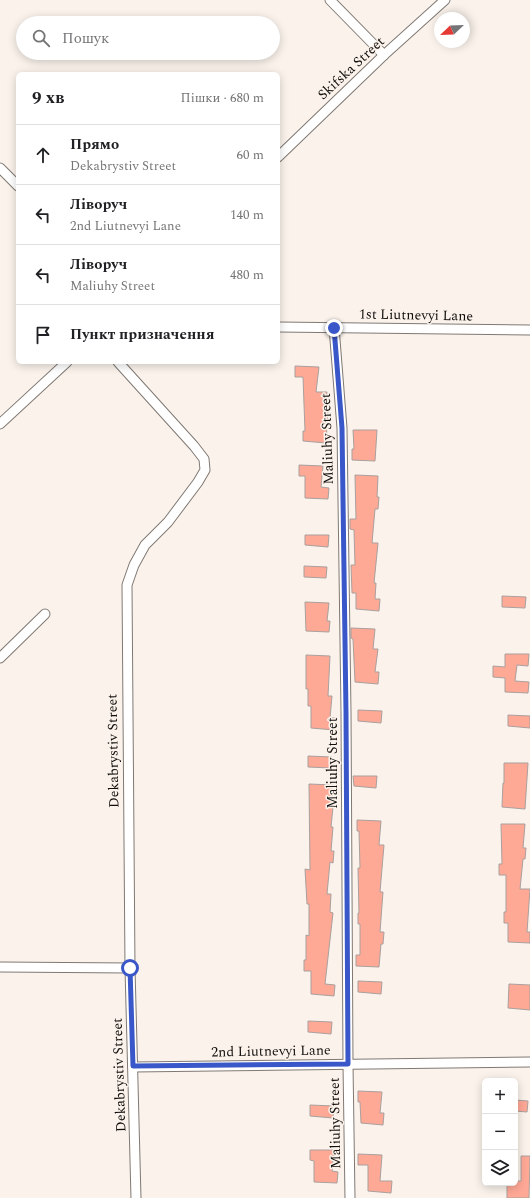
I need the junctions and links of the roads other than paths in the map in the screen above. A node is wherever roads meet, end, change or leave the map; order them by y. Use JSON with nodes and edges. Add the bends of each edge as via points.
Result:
{"nodes":[{"id":1,"x":330,"y":0,"type":"edge"},
{"id":2,"x":445,"y":0,"type":"edge"},
{"id":3,"x":384,"y":55,"type":"junction"},
{"id":4,"x":280,"y":155,"type":"edge"},
{"id":5,"x":0,"y":168,"type":"edge"},
{"id":6,"x":16,"y":184,"type":"edge"},
{"id":7,"x":280,"y":327,"type":"edge"},
{"id":8,"x":334,"y":328,"type":"junction"},
{"id":9,"x":530,"y":330,"type":"edge"},
{"id":10,"x":65,"y":364,"type":"edge"},
{"id":11,"x":120,"y":364,"type":"edge"},
{"id":12,"x":0,"y":424,"type":"edge"},
{"id":13,"x":45,"y":614,"type":"dead end"},
{"id":14,"x":0,"y":658,"type":"edge"},
{"id":15,"x":0,"y":967,"type":"edge"},
{"id":16,"x":130,"y":968,"type":"junction"},
{"id":17,"x":530,"y":1062,"type":"edge"},
{"id":18,"x":348,"y":1064,"type":"junction"},
{"id":19,"x":133,"y":1066,"type":"junction"},
{"id":20,"x":136,"y":1198,"type":"edge"},
{"id":21,"x":350,"y":1198,"type":"edge"}],
"edges":[{"from":1,"to":3,"type":"street"},
{"from":2,"to":3,"type":"street","name":"Skifska Street"},
{"from":3,"to":4,"type":"street","name":"Skifska Street"},
{"from":5,"to":6,"type":"street"},
{"from":7,"to":8,"type":"street","name":"1st Liutnevyi Lane"},
{"from":8,"to":9,"type":"street","name":"1st Liutnevyi Lane"},
{"from":8,"to":18,"type":"street","name":"Maliuhy Street","via":[[342,428]]},
{"from":10,"to":12,"type":"street"},
{"from":11,"to":16,"type":"street","name":"Dekabrystiv Street","via":[[194,446],[204,459],[205,470],[168,522],[144,545],[127,585]]},
{"from":13,"to":14,"type":"street"},
{"from":15,"to":16,"type":"street"},
{"from":16,"to":19,"type":"street","name":"Dekabrystiv Street"},
{"from":17,"to":18,"type":"street","name":"2nd Liutnevyi Lane"},
{"from":18,"to":19,"type":"street","name":"2nd Liutnevyi Lane"},
{"from":18,"to":21,"type":"street","name":"Maliuhy Street"},
{"from":19,"to":20,"type":"street","name":"Dekabrystiv Street"}]}
